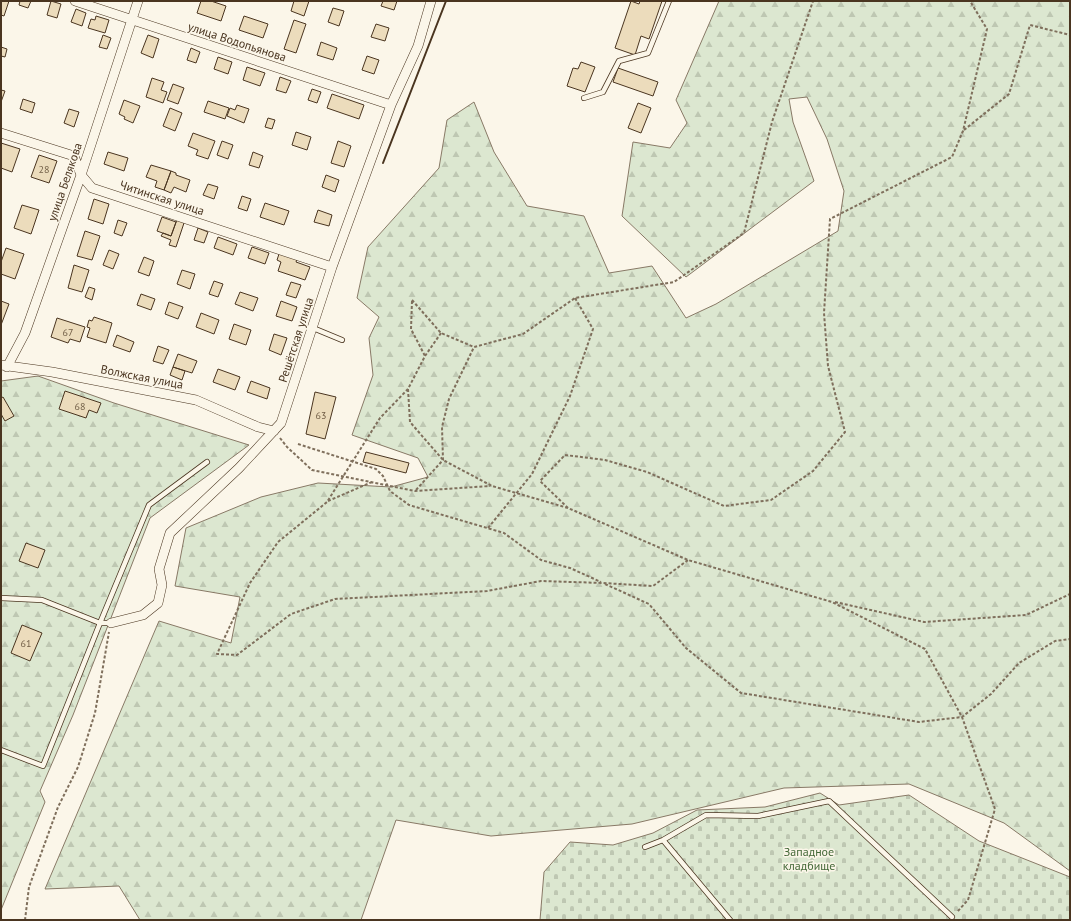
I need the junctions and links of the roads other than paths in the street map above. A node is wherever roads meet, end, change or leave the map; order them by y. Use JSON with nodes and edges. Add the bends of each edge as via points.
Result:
{"nodes":[{"id":1,"x":75,"y":1,"type":"edge"},
{"id":2,"x":138,"y":1,"type":"edge"},
{"id":3,"x":431,"y":1,"type":"edge"},
{"id":4,"x":669,"y":1,"type":"edge"},
{"id":5,"x":131,"y":20,"type":"junction"},
{"id":6,"x":584,"y":98,"type":"dead end"},
{"id":7,"x":391,"y":105,"type":"junction"},
{"id":8,"x":1,"y":133,"type":"edge"},
{"id":9,"x":81,"y":174,"type":"junction"},
{"id":10,"x":332,"y":266,"type":"junction"},
{"id":11,"x":314,"y":328,"type":"junction"},
{"id":12,"x":342,"y":340,"type":"dead end"},
{"id":13,"x":4,"y":366,"type":"edge"},
{"id":14,"x":274,"y":431,"type":"junction"},
{"id":15,"x":207,"y":462,"type":"dead end"},
{"id":16,"x":1,"y":598,"type":"edge"},
{"id":17,"x":100,"y":623,"type":"junction"},
{"id":18,"x":111,"y":623,"type":"joint"},
{"id":19,"x":1,"y":750,"type":"edge"},
{"id":20,"x":663,"y":840,"type":"junction"},
{"id":21,"x":645,"y":847,"type":"dead end"},
{"id":22,"x":952,"y":917,"type":"road end"},
{"id":23,"x":730,"y":920,"type":"edge"}],
"edges":[{"from":1,"to":5,"type":"street","name":"улица Водопьянова"},
{"from":2,"to":5,"type":"street","name":"улица Белякова"},
{"from":3,"to":7,"type":"street","name":"Решётская улица","via":[[418,46]]},
{"from":4,"to":6,"type":"lane","via":[[648,53],[619,61],[603,92]]},
{"from":5,"to":7,"type":"street","name":"улица Водопьянова"},
{"from":5,"to":9,"type":"street","name":"улица Белякова"},
{"from":7,"to":10,"type":"street","name":"Решётская улица"},
{"from":8,"to":9,"type":"street","name":"Читинская улица","via":[[74,156]]},
{"from":9,"to":10,"type":"street","name":"Читинская улица","via":[[92,188]]},
{"from":9,"to":13,"type":"street","name":"улица Белякова","via":[[25,333]]},
{"from":10,"to":11,"type":"street","name":"Решётская улица"},
{"from":11,"to":12,"type":"lane"},
{"from":11,"to":14,"type":"street","name":"Решётская улица","via":[[281,424]]},
{"from":13,"to":14,"type":"street","name":"Волжская улица","via":[[52,372],[196,400],[258,427]]},
{"from":14,"to":18,"type":"street","name":"Решётская улица","via":[[170,533],[159,569],[162,585],[158,603],[143,615]]},
{"from":15,"to":17,"type":"lane","via":[[149,505]]},
{"from":16,"to":17,"type":"lane","via":[[42,600]]},
{"from":17,"to":18,"type":"lane"},
{"from":17,"to":19,"type":"lane","via":[[43,766]]},
{"from":20,"to":21,"type":"lane"},
{"from":20,"to":22,"type":"lane","via":[[706,815],[758,816],[829,801]]},
{"from":20,"to":23,"type":"lane"}]}
